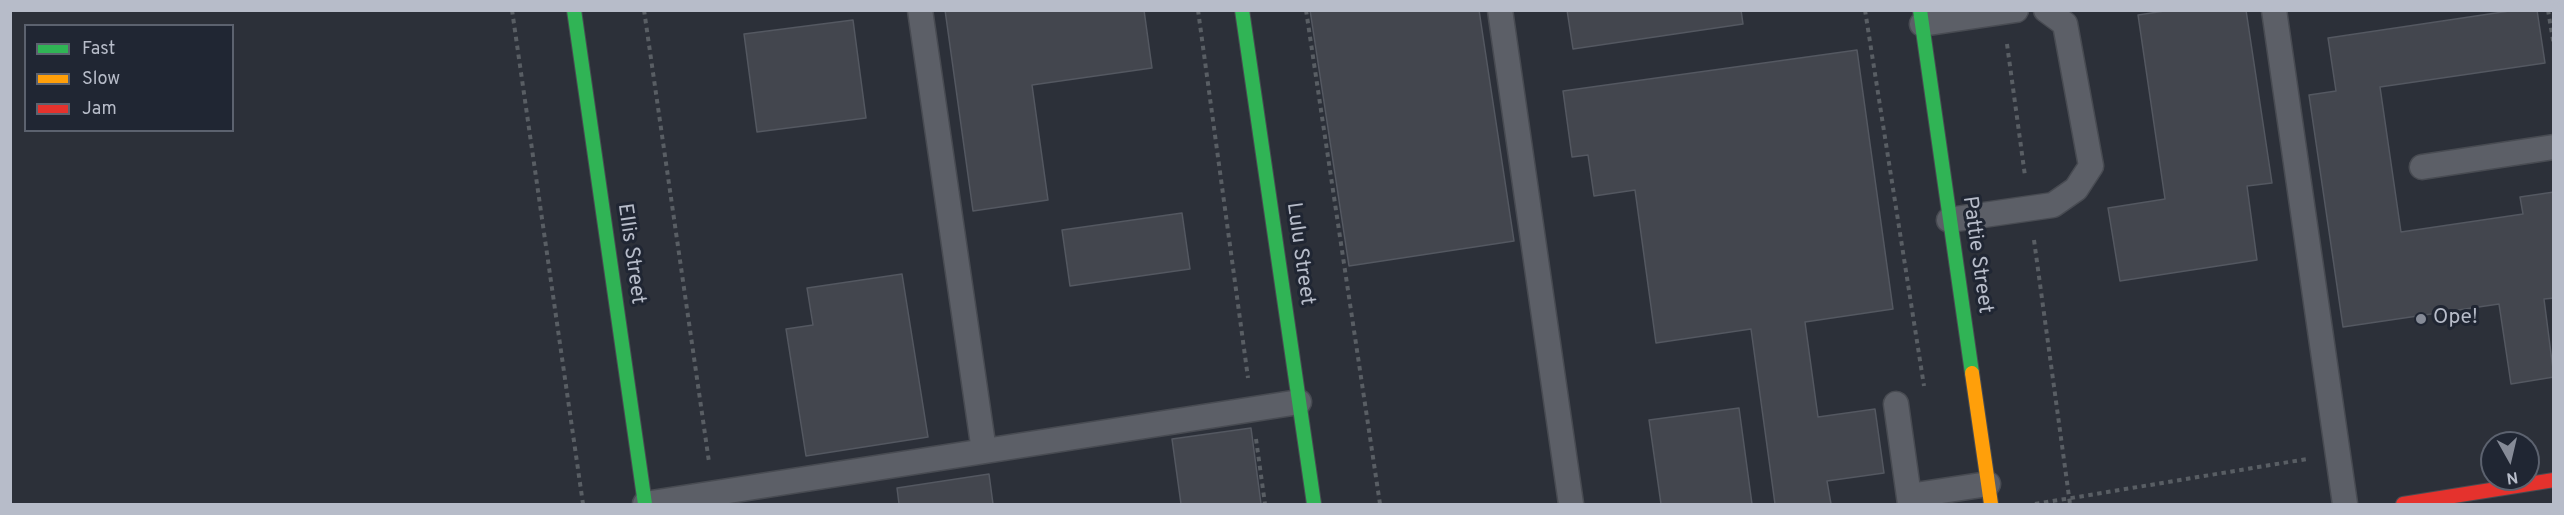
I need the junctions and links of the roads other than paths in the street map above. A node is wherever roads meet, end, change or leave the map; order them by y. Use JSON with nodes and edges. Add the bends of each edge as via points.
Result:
{"nodes":[{"id":1,"x":574,"y":10,"type":"edge"},
{"id":2,"x":920,"y":10,"type":"edge"},
{"id":3,"x":1242,"y":10,"type":"edge"},
{"id":4,"x":1500,"y":10,"type":"edge"},
{"id":5,"x":2046,"y":10,"type":"edge"},
{"id":6,"x":2274,"y":10,"type":"edge"},
{"id":7,"x":2009,"y":11,"type":"edge"},
{"id":8,"x":1921,"y":17,"type":"edge"},
{"id":9,"x":2553,"y":147,"type":"edge"},
{"id":10,"x":2422,"y":167,"type":"dead end"},
{"id":11,"x":1949,"y":220,"type":"junction"},
{"id":12,"x":1299,"y":402,"type":"junction"},
{"id":13,"x":1896,"y":404,"type":"dead end"},
{"id":14,"x":984,"y":451,"type":"junction"},
{"id":15,"x":2553,"y":480,"type":"edge"},
{"id":16,"x":1990,"y":494,"type":"edge"},
{"id":17,"x":1910,"y":500,"type":"edge"},
{"id":18,"x":645,"y":504,"type":"edge"},
{"id":19,"x":1314,"y":504,"type":"edge"},
{"id":20,"x":1572,"y":504,"type":"edge"},
{"id":21,"x":2345,"y":504,"type":"edge"},
{"id":22,"x":2403,"y":504,"type":"edge"}],
"edges":[{"from":1,"to":18,"type":"street","name":"Ellis Street"},
{"from":2,"to":14,"type":"lane"},
{"from":3,"to":12,"type":"street","name":"Lulu Street"},
{"from":4,"to":20,"type":"lane"},
{"from":5,"to":11,"type":"lane","via":[[2066,24],[2091,166],[2076,189],[2053,205]]},
{"from":6,"to":21,"type":"lane"},
{"from":7,"to":8,"type":"lane"},
{"from":8,"to":11,"type":"street","name":"Pattie Street"},
{"from":9,"to":10,"type":"lane"},
{"from":11,"to":16,"type":"street","name":"Pattie Street"},
{"from":12,"to":14,"type":"lane"},
{"from":12,"to":19,"type":"street","name":"Lulu Street"},
{"from":13,"to":17,"type":"lane"},
{"from":14,"to":18,"type":"lane"},
{"from":15,"to":22,"type":"street"},
{"from":16,"to":17,"type":"lane"}]}
